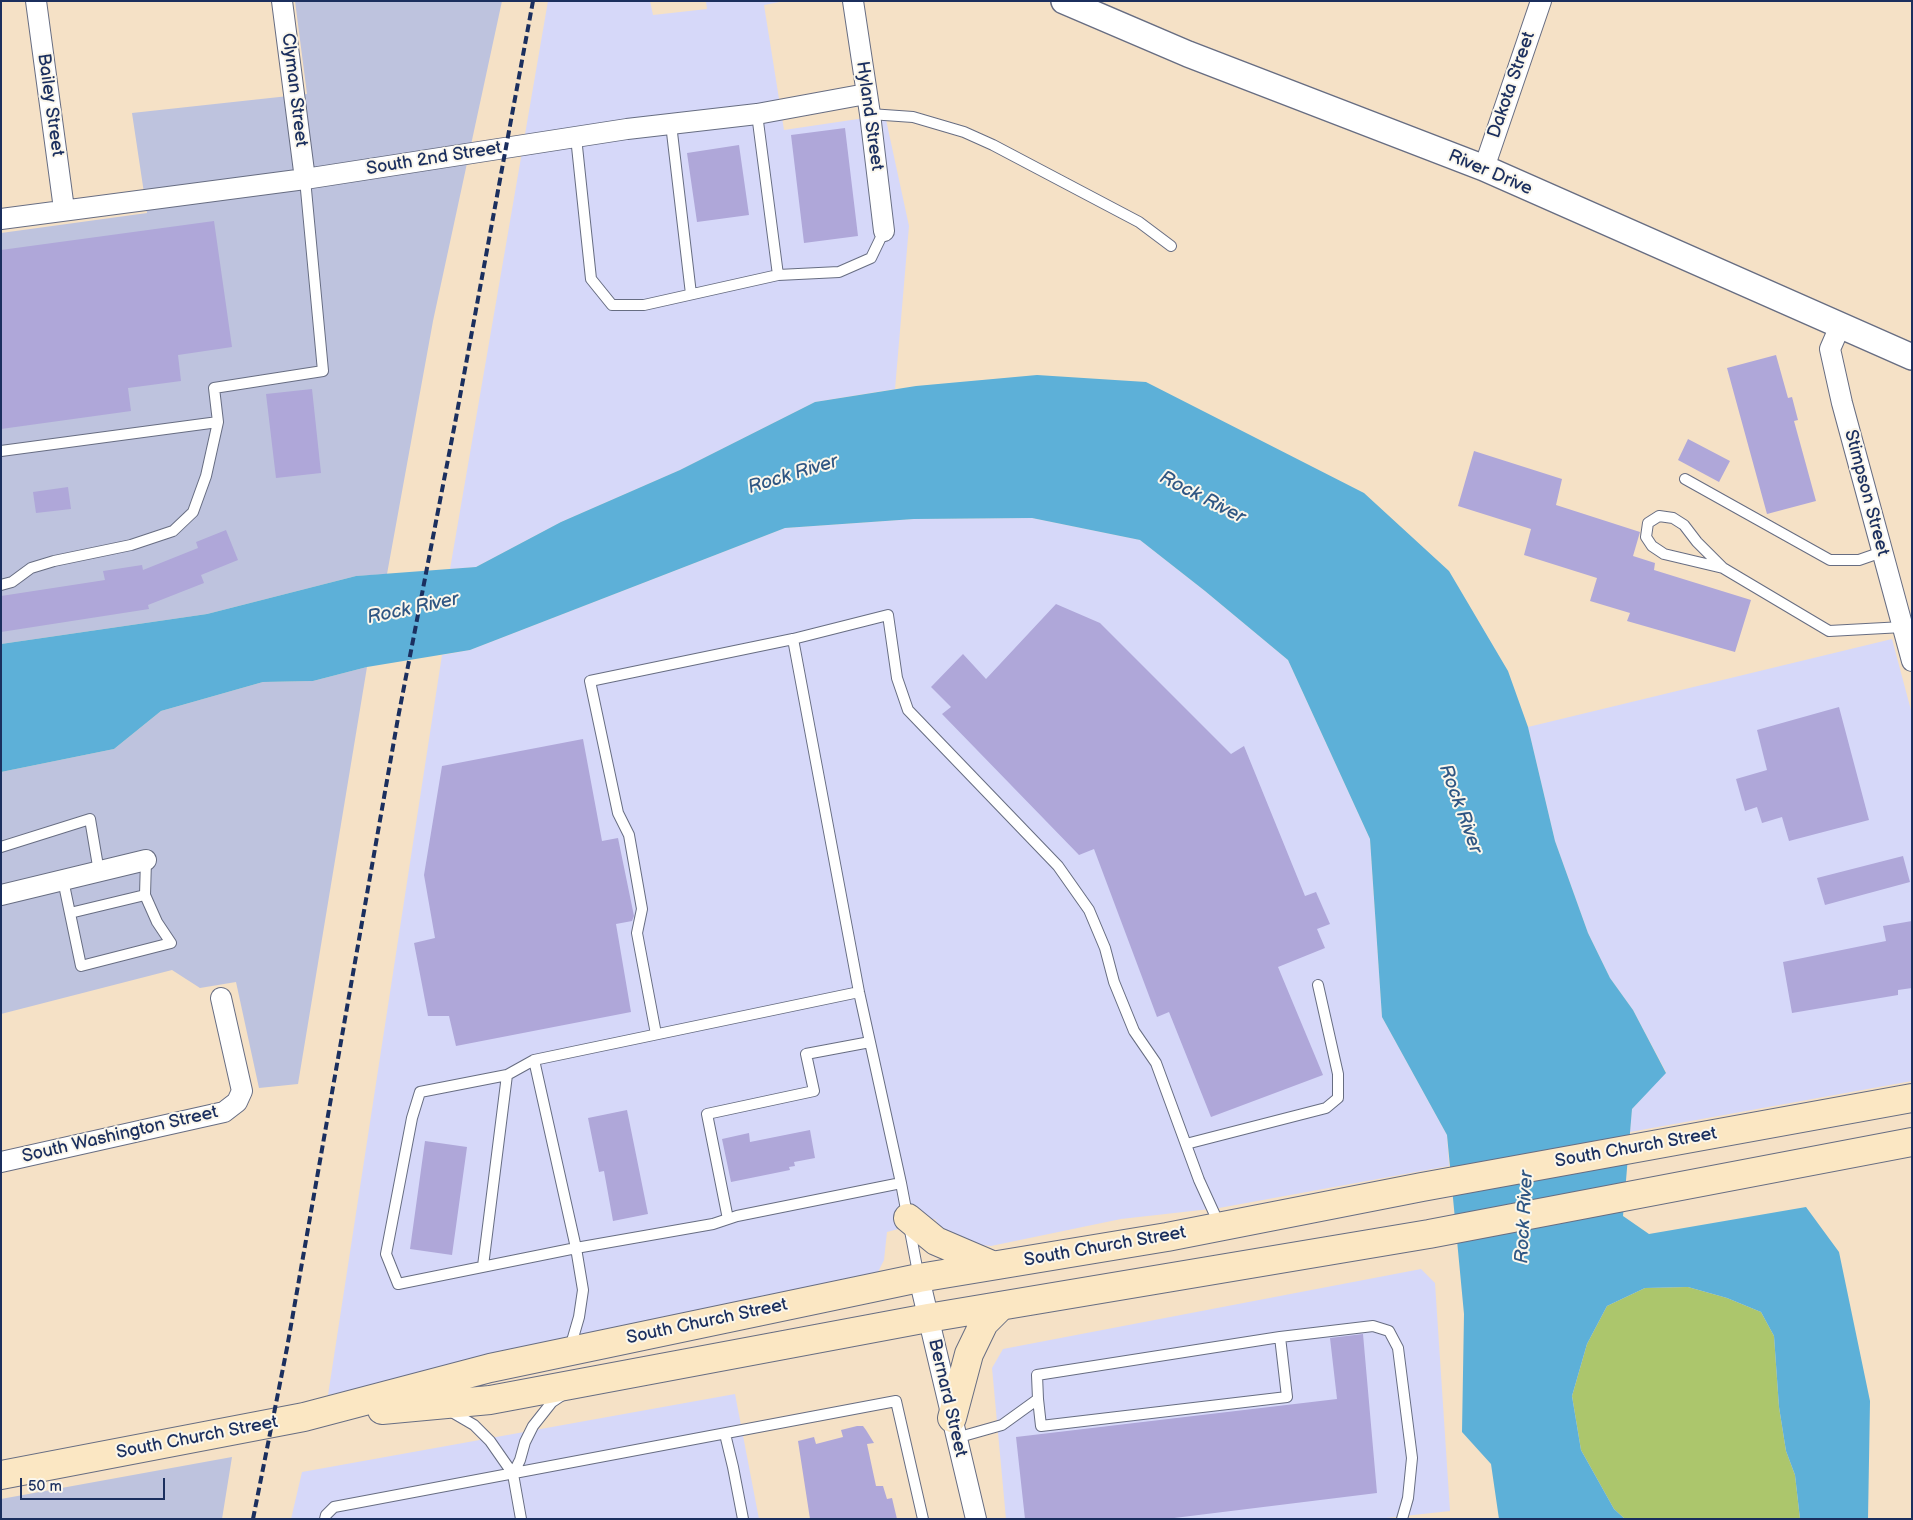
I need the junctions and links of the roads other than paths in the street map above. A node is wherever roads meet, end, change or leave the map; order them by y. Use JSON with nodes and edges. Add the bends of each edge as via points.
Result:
{"nodes":[{"id":1,"x":36,"y":1,"type":"edge"},
{"id":2,"x":282,"y":1,"type":"edge"},
{"id":3,"x":853,"y":1,"type":"edge"},
{"id":4,"x":1064,"y":1,"type":"edge"},
{"id":5,"x":1541,"y":1,"type":"edge"},
{"id":6,"x":866,"y":94,"type":"junction"},
{"id":7,"x":758,"y":114,"type":"junction"},
{"id":8,"x":870,"y":114,"type":"junction"},
{"id":9,"x":671,"y":124,"type":"junction"},
{"id":10,"x":576,"y":137,"type":"junction"},
{"id":11,"x":1484,"y":168,"type":"junction"},
{"id":12,"x":305,"y":179,"type":"junction"},
{"id":13,"x":64,"y":209,"type":"junction"},
{"id":14,"x":1,"y":219,"type":"edge"},
{"id":15,"x":884,"y":231,"type":"joint"},
{"id":16,"x":1171,"y":246,"type":"dead end"},
{"id":17,"x":778,"y":275,"type":"junction"},
{"id":18,"x":691,"y":294,"type":"junction"},
{"id":19,"x":1840,"y":326,"type":"junction"},
{"id":20,"x":1912,"y":357,"type":"edge"},
{"id":21,"x":218,"y":422,"type":"junction"},
{"id":22,"x":1,"y":451,"type":"edge"},
{"id":23,"x":1685,"y":479,"type":"dead end"},
{"id":24,"x":1882,"y":552,"type":"junction"},
{"id":25,"x":1722,"y":568,"type":"junction"},
{"id":26,"x":1,"y":585,"type":"edge"},
{"id":27,"x":1903,"y":627,"type":"junction"},
{"id":28,"x":793,"y":639,"type":"junction"},
{"id":29,"x":1912,"y":661,"type":"edge"},
{"id":30,"x":1,"y":847,"type":"edge"},
{"id":31,"x":146,"y":860,"type":"joint"},
{"id":32,"x":99,"y":872,"type":"junction"},
{"id":33,"x":63,"y":880,"type":"junction"},
{"id":34,"x":1,"y":895,"type":"edge"},
{"id":35,"x":145,"y":895,"type":"junction"},
{"id":36,"x":70,"y":913,"type":"junction"},
{"id":37,"x":1318,"y":985,"type":"dead end"},
{"id":38,"x":859,"y":992,"type":"junction"},
{"id":39,"x":221,"y":998,"type":"dead end"},
{"id":40,"x":656,"y":1034,"type":"junction"},
{"id":41,"x":870,"y":1042,"type":"junction"},
{"id":42,"x":534,"y":1060,"type":"junction"},
{"id":43,"x":507,"y":1075,"type":"junction"},
{"id":44,"x":1912,"y":1098,"type":"edge"},
{"id":45,"x":1912,"y":1142,"type":"edge"},
{"id":46,"x":1186,"y":1144,"type":"junction"},
{"id":47,"x":1,"y":1162,"type":"edge"},
{"id":48,"x":901,"y":1183,"type":"junction"},
{"id":49,"x":908,"y":1218,"type":"junction"},
{"id":50,"x":728,"y":1219,"type":"junction"},
{"id":51,"x":1221,"y":1226,"type":"junction"},
{"id":52,"x":576,"y":1248,"type":"junction"},
{"id":53,"x":483,"y":1266,"type":"junction"},
{"id":54,"x":993,"y":1266,"type":"junction"},
{"id":55,"x":919,"y":1278,"type":"junction"},
{"id":56,"x":1001,"y":1306,"type":"junction"},
{"id":57,"x":928,"y":1318,"type":"junction"},
{"id":58,"x":1280,"y":1337,"type":"junction"},
{"id":59,"x":569,"y":1351,"type":"junction"},
{"id":60,"x":583,"y":1382,"type":"junction"},
{"id":61,"x":1038,"y":1399,"type":"junction"},
{"id":62,"x":434,"y":1405,"type":"junction"},
{"id":63,"x":304,"y":1417,"type":"junction"},
{"id":64,"x":954,"y":1428,"type":"junction"},
{"id":65,"x":725,"y":1434,"type":"junction"},
{"id":66,"x":513,"y":1474,"type":"junction"},
{"id":67,"x":1,"y":1475,"type":"edge"},
{"id":68,"x":325,"y":1519,"type":"edge"},
{"id":69,"x":521,"y":1519,"type":"edge"},
{"id":70,"x":743,"y":1519,"type":"edge"},
{"id":71,"x":923,"y":1519,"type":"edge"},
{"id":72,"x":976,"y":1519,"type":"edge"},
{"id":73,"x":1402,"y":1519,"type":"edge"}],
"edges":[{"from":1,"to":13,"type":"street","name":"Bailey Street"},
{"from":2,"to":12,"type":"street","name":"Clyman Street"},
{"from":3,"to":6,"type":"street","name":"Hyland Street"},
{"from":4,"to":11,"type":"street","name":"River Drive","via":[[1188,54]]},
{"from":5,"to":11,"type":"street","name":"Dakota Street"},
{"from":6,"to":7,"type":"street","name":"South 2nd Street"},
{"from":6,"to":8,"type":"street","name":"Hyland Street"},
{"from":7,"to":9,"type":"street","name":"South 2nd Street"},
{"from":7,"to":17,"type":"lane"},
{"from":8,"to":15,"type":"street","name":"Hyland Street"},
{"from":8,"to":16,"type":"lane","via":[[913,117],[964,132],[1139,222]]},
{"from":9,"to":10,"type":"street","name":"South 2nd Street"},
{"from":9,"to":18,"type":"lane"},
{"from":10,"to":12,"type":"street","name":"South 2nd Street"},
{"from":10,"to":18,"type":"lane","via":[[591,279],[612,305],[644,305]]},
{"from":11,"to":19,"type":"street","name":"River Drive"},
{"from":12,"to":13,"type":"street","name":"South 2nd Street"},
{"from":12,"to":21,"type":"lane","via":[[323,371],[214,388]]},
{"from":13,"to":14,"type":"street","name":"South 2nd Street"},
{"from":15,"to":17,"type":"lane","via":[[871,258],[839,272]]},
{"from":17,"to":18,"type":"lane"},
{"from":19,"to":20,"type":"street","name":"River Drive"},
{"from":19,"to":24,"type":"street","name":"Stimpson Street","via":[[1830,349]]},
{"from":21,"to":22,"type":"lane"},
{"from":21,"to":26,"type":"lane","via":[[206,476],[193,512],[173,531],[131,545],[31,568],[12,582]]},
{"from":23,"to":24,"type":"lane","via":[[1830,560],[1859,560]]},
{"from":24,"to":27,"type":"street","name":"Stimpson Street"},
{"from":25,"to":25,"type":"lane","via":[[1664,554],[1646,537],[1648,523],[1659,516],[1673,518],[1684,525]]},
{"from":25,"to":27,"type":"lane","via":[[1830,631]]},
{"from":27,"to":29,"type":"street","name":"Stimpson Street"},
{"from":28,"to":38,"type":"lane"},
{"from":28,"to":40,"type":"lane","via":[[590,681],[618,813],[629,835],[642,909],[637,933]]},
{"from":28,"to":46,"type":"lane","via":[[888,615],[897,678],[908,710],[1058,866],[1089,910],[1134,1031],[1156,1063]]},
{"from":30,"to":32,"type":"lane","via":[[90,819]]},
{"from":31,"to":32,"type":"street"},
{"from":31,"to":35,"type":"lane"},
{"from":32,"to":33,"type":"street"},
{"from":33,"to":34,"type":"street"},
{"from":33,"to":36,"type":"lane"},
{"from":35,"to":36,"type":"lane"},
{"from":35,"to":36,"type":"lane","via":[[171,943],[82,966]]},
{"from":37,"to":46,"type":"lane","via":[[1338,1074],[1338,1098],[1326,1108]]},
{"from":38,"to":40,"type":"lane"},
{"from":38,"to":41,"type":"lane"},
{"from":39,"to":47,"type":"street","name":"South Washington Street","via":[[242,1091],[237,1102],[224,1112]]},
{"from":40,"to":42,"type":"lane"},
{"from":41,"to":48,"type":"lane"},
{"from":41,"to":50,"type":"lane","via":[[806,1054],[814,1090],[706,1114]]},
{"from":42,"to":43,"type":"lane"},
{"from":42,"to":52,"type":"lane"},
{"from":43,"to":53,"type":"lane"},
{"from":43,"to":53,"type":"lane","via":[[420,1092],[386,1254],[398,1284]]},
{"from":44,"to":51,"type":"main road","name":"South Church Street"},
{"from":45,"to":56,"type":"main road","name":"South Church Street","via":[[1429,1234]]},
{"from":46,"to":51,"type":"lane"},
{"from":48,"to":49,"type":"lane"},
{"from":48,"to":50,"type":"lane"},
{"from":49,"to":54,"type":"main road","via":[[936,1241]]},
{"from":49,"to":55,"type":"lane"},
{"from":50,"to":52,"type":"lane"},
{"from":51,"to":54,"type":"main road","name":"South Church Street"},
{"from":52,"to":53,"type":"lane"},
{"from":52,"to":59,"type":"lane","via":[[583,1290]]},
{"from":54,"to":55,"type":"main road","name":"South Church Street"},
{"from":55,"to":57,"type":"street","name":"Bernard Street"},
{"from":55,"to":59,"type":"main road","name":"South Church Street"},
{"from":56,"to":57,"type":"main road","name":"South Church Street"},
{"from":56,"to":64,"type":"main road","via":[[984,1323],[969,1354]]},
{"from":57,"to":60,"type":"main road","name":"South Church Street"},
{"from":57,"to":64,"type":"street","name":"Bernard Street"},
{"from":58,"to":61,"type":"lane","via":[[1037,1375]]},
{"from":58,"to":61,"type":"lane","via":[[1287,1397],[1041,1426]]},
{"from":58,"to":73,"type":"lane","via":[[1373,1326],[1389,1331],[1398,1348],[1412,1458],[1408,1498]]},
{"from":59,"to":63,"type":"main road","name":"South Church Street","via":[[490,1368]]},
{"from":60,"to":62,"type":"main road","name":"South Church Street","via":[[490,1400]]},
{"from":60,"to":66,"type":"lane","via":[[552,1402],[541,1415],[525,1442]]},
{"from":61,"to":64,"type":"lane","via":[[1002,1425]]},
{"from":62,"to":63,"type":"main road","name":"South Church Street"},
{"from":62,"to":66,"type":"lane","via":[[474,1425],[490,1441]]},
{"from":63,"to":67,"type":"main road","name":"South Church Street"},
{"from":64,"to":72,"type":"street","name":"Bernard Street"},
{"from":65,"to":66,"type":"lane"},
{"from":65,"to":70,"type":"lane"},
{"from":65,"to":71,"type":"lane","via":[[896,1401]]},
{"from":66,"to":68,"type":"lane","via":[[334,1507]]},
{"from":66,"to":69,"type":"lane"}]}
